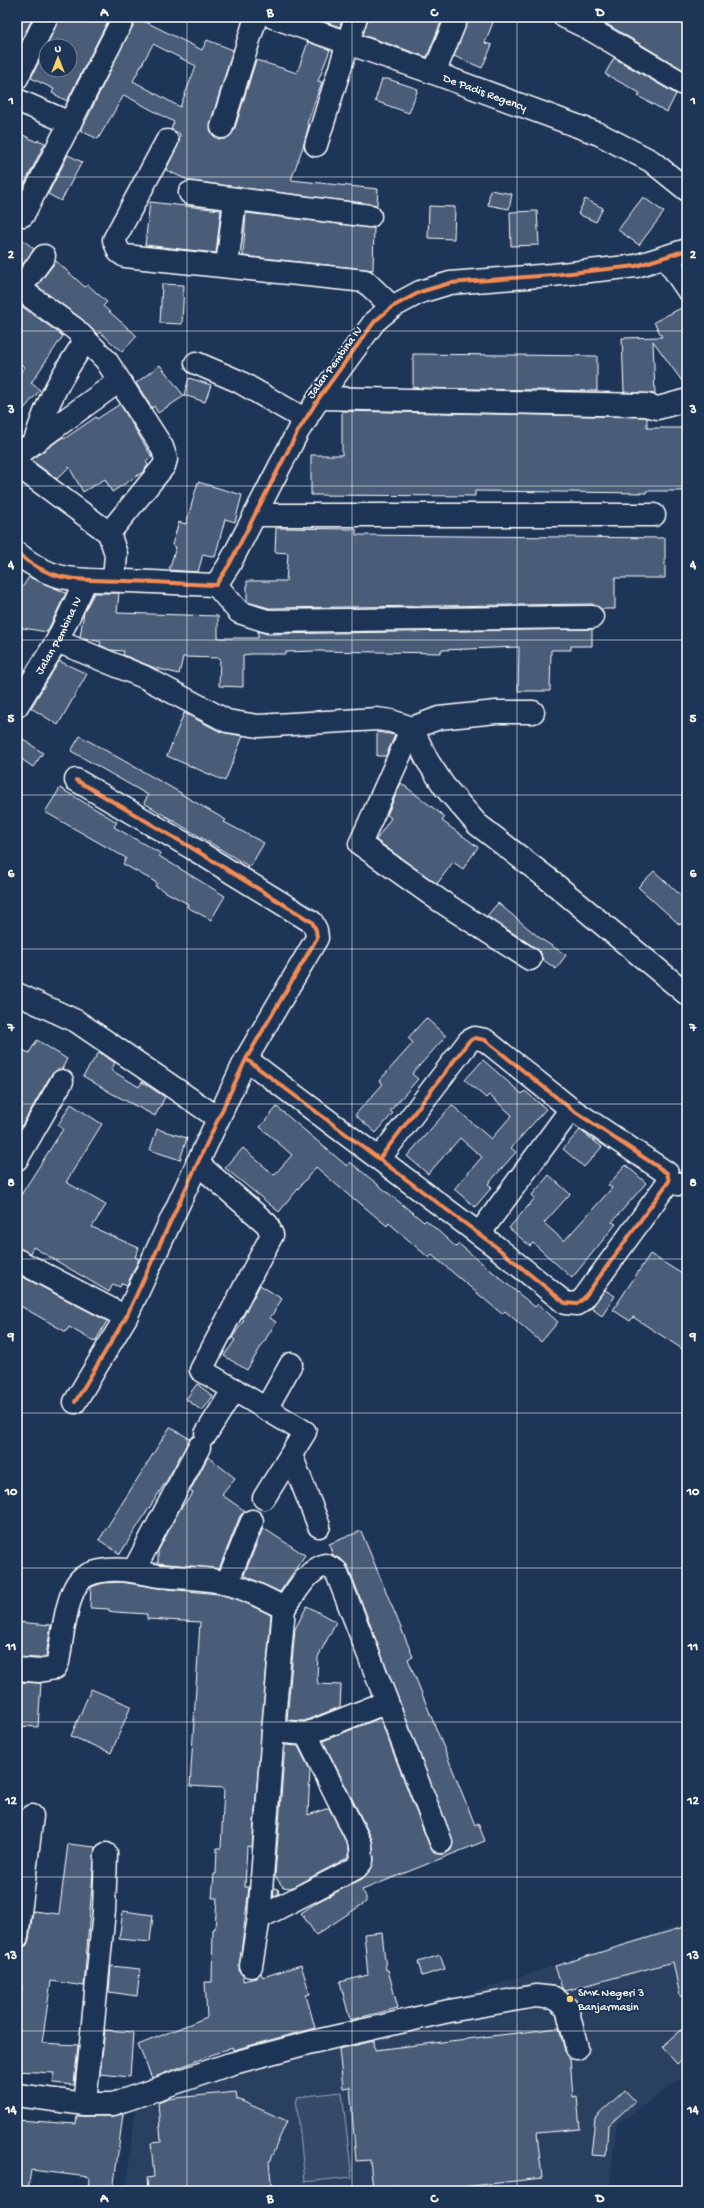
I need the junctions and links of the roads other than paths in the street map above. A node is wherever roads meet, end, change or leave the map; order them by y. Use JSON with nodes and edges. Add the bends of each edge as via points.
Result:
{"nodes":[{"id":1,"x":47,"y":17,"type":"edge"},
{"id":2,"x":124,"y":17,"type":"edge"},
{"id":3,"x":256,"y":17,"type":"edge"},
{"id":4,"x":272,"y":17,"type":"edge"},
{"id":5,"x":356,"y":17,"type":"edge"},
{"id":6,"x":457,"y":17,"type":"edge"},
{"id":7,"x":565,"y":17,"type":"edge"},
{"id":8,"x":591,"y":23,"type":"edge"},
{"id":9,"x":347,"y":43,"type":"junction"},
{"id":10,"x":434,"y":73,"type":"junction"},
{"id":11,"x":17,"y":78,"type":"edge"},
{"id":12,"x":687,"y":86,"type":"edge"},
{"id":13,"x":17,"y":100,"type":"edge"},
{"id":14,"x":70,"y":124,"type":"junction"},
{"id":15,"x":222,"y":127,"type":"dead end"},
{"id":16,"x":167,"y":141,"type":"dead end"},
{"id":17,"x":316,"y":146,"type":"dead end"},
{"id":18,"x":687,"y":190,"type":"edge"},
{"id":19,"x":190,"y":193,"type":"dead end"},
{"id":20,"x":235,"y":200,"type":"junction"},
{"id":21,"x":23,"y":215,"type":"dead end"},
{"id":22,"x":370,"y":216,"type":"dead end"},
{"id":23,"x":687,"y":250,"type":"edge"},
{"id":24,"x":44,"y":256,"type":"dead end"},
{"id":25,"x":666,"y":258,"type":"junction"},
{"id":26,"x":227,"y":266,"type":"junction"},
{"id":27,"x":687,"y":290,"type":"edge"},
{"id":28,"x":18,"y":291,"type":"edge"},
{"id":29,"x":392,"y":307,"type":"junction"},
{"id":30,"x":86,"y":340,"type":"junction"},
{"id":31,"x":196,"y":363,"type":"dead end"},
{"id":32,"x":119,"y":381,"type":"junction"},
{"id":33,"x":319,"y":398,"type":"junction"},
{"id":34,"x":673,"y":404,"type":"edge"},
{"id":35,"x":306,"y":420,"type":"junction"},
{"id":36,"x":35,"y":441,"type":"junction"},
{"id":37,"x":17,"y":455,"type":"edge"},
{"id":38,"x":17,"y":465,"type":"edge"},
{"id":39,"x":255,"y":515,"type":"junction"},
{"id":40,"x":654,"y":516,"type":"dead end"},
{"id":41,"x":109,"y":533,"type":"junction"},
{"id":42,"x":17,"y":553,"type":"edge"},
{"id":43,"x":114,"y":580,"type":"junction"},
{"id":44,"x":85,"y":582,"type":"junction"},
{"id":45,"x":216,"y":585,"type":"junction"},
{"id":46,"x":592,"y":617,"type":"dead end"},
{"id":47,"x":57,"y":641,"type":"junction"},
{"id":48,"x":17,"y":706,"type":"edge"},
{"id":49,"x":533,"y":712,"type":"dead end"},
{"id":50,"x":412,"y":728,"type":"junction"},
{"id":51,"x":76,"y":780,"type":"dead end"},
{"id":52,"x":530,"y":960,"type":"dead end"},
{"id":53,"x":17,"y":994,"type":"edge"},
{"id":54,"x":687,"y":994,"type":"edge"},
{"id":55,"x":246,"y":1059,"type":"junction"},
{"id":56,"x":62,"y":1081,"type":"dead end"},
{"id":57,"x":571,"y":1108,"type":"junction"},
{"id":58,"x":218,"y":1118,"type":"junction"},
{"id":59,"x":17,"y":1159,"type":"edge"},
{"id":60,"x":379,"y":1159,"type":"junction"},
{"id":61,"x":197,"y":1163,"type":"junction"},
{"id":62,"x":678,"y":1182,"type":"edge"},
{"id":63,"x":479,"y":1234,"type":"junction"},
{"id":64,"x":17,"y":1260,"type":"edge"},
{"id":65,"x":126,"y":1317,"type":"junction"},
{"id":66,"x":291,"y":1364,"type":"dead end"},
{"id":67,"x":234,"y":1389,"type":"junction"},
{"id":68,"x":75,"y":1402,"type":"dead end"},
{"id":69,"x":266,"y":1409,"type":"junction"},
{"id":70,"x":291,"y":1455,"type":"junction"},
{"id":71,"x":264,"y":1498,"type":"dead end"},
{"id":72,"x":252,"y":1521,"type":"dead end"},
{"id":73,"x":318,"y":1526,"type":"dead end"},
{"id":74,"x":134,"y":1570,"type":"junction"},
{"id":75,"x":227,"y":1583,"type":"junction"},
{"id":76,"x":284,"y":1608,"type":"junction"},
{"id":77,"x":17,"y":1668,"type":"edge"},
{"id":78,"x":387,"y":1702,"type":"junction"},
{"id":79,"x":272,"y":1731,"type":"junction"},
{"id":80,"x":306,"y":1734,"type":"junction"},
{"id":81,"x":32,"y":1816,"type":"dead end"},
{"id":82,"x":441,"y":1842,"type":"dead end"},
{"id":83,"x":106,"y":1854,"type":"dead end"},
{"id":84,"x":259,"y":1918,"type":"junction"},
{"id":85,"x":17,"y":1937,"type":"edge"},
{"id":86,"x":251,"y":1966,"type":"dead end"},
{"id":87,"x":577,"y":2048,"type":"dead end"},
{"id":88,"x":17,"y":2095,"type":"edge"},
{"id":89,"x":85,"y":2104,"type":"junction"}],
"edges":[{"from":1,"to":11,"type":"street"},
{"from":2,"to":14,"type":"street"},
{"from":3,"to":15,"type":"street"},
{"from":4,"to":9,"type":"street","name":"De Padis Regency"},
{"from":5,"to":9,"type":"street"},
{"from":6,"to":10,"type":"street"},
{"from":7,"to":8,"type":"street"},
{"from":8,"to":12,"type":"street"},
{"from":9,"to":10,"type":"street","name":"De Padis Regency"},
{"from":9,"to":17,"type":"street"},
{"from":10,"to":18,"type":"street","name":"De Padis Regency","via":[[599,134],[651,161]]},
{"from":13,"to":14,"type":"street"},
{"from":14,"to":21,"type":"street"},
{"from":16,"to":26,"type":"street","via":[[114,244],[125,256]]},
{"from":19,"to":20,"type":"street"},
{"from":20,"to":22,"type":"street"},
{"from":20,"to":26,"type":"street"},
{"from":23,"to":25,"type":"street","name":"Jalan Pembina IV"},
{"from":24,"to":28,"type":"street"},
{"from":25,"to":27,"type":"street"},
{"from":25,"to":29,"type":"street","name":"Jalan Pembina IV","via":[[636,266],[552,276],[450,283],[420,292]]},
{"from":26,"to":29,"type":"street","via":[[365,281]]},
{"from":28,"to":30,"type":"street"},
{"from":29,"to":33,"type":"street","name":"Jalan Pembina IV","via":[[375,321]]},
{"from":30,"to":32,"type":"street","via":[[106,360]]},
{"from":30,"to":36,"type":"street","via":[[59,379],[45,408]]},
{"from":31,"to":35,"type":"street","via":[[238,380]]},
{"from":32,"to":36,"type":"street"},
{"from":32,"to":41,"type":"street","via":[[162,446],[166,459],[158,475]]},
{"from":33,"to":34,"type":"street"},
{"from":33,"to":35,"type":"street","name":"Jalan Pembina IV"},
{"from":35,"to":39,"type":"street","name":"Jalan Pembina IV"},
{"from":36,"to":37,"type":"street"},
{"from":38,"to":41,"type":"street"},
{"from":39,"to":40,"type":"street"},
{"from":39,"to":45,"type":"street","name":"Jalan Pembina IV"},
{"from":41,"to":43,"type":"street","via":[[116,554]]},
{"from":42,"to":44,"type":"street","via":[[39,569]]},
{"from":43,"to":44,"type":"street","name":"Jalan Pembina IV"},
{"from":43,"to":45,"type":"street","name":"Jalan Pembina IV"},
{"from":44,"to":47,"type":"street","name":"Jalan Pembina IV"},
{"from":45,"to":46,"type":"street","via":[[239,612],[267,621]]},
{"from":47,"to":48,"type":"street","name":"Jalan Pembina IV"},
{"from":47,"to":50,"type":"street","via":[[144,677],[227,722],[258,726],[377,719]]},
{"from":49,"to":50,"type":"street","via":[[496,712],[439,718]]},
{"from":50,"to":52,"type":"street","via":[[360,844]]},
{"from":50,"to":54,"type":"street","via":[[427,760],[444,786],[478,824]]},
{"from":51,"to":55,"type":"street","via":[[312,922],[316,930],[315,944]]},
{"from":53,"to":58,"type":"street","via":[[76,1021]]},
{"from":55,"to":58,"type":"street"},
{"from":55,"to":60,"type":"street"},
{"from":56,"to":59,"type":"street"},
{"from":57,"to":60,"type":"street","via":[[485,1040],[474,1038],[469,1041]]},
{"from":57,"to":62,"type":"street"},
{"from":57,"to":63,"type":"street"},
{"from":58,"to":61,"type":"street"},
{"from":60,"to":63,"type":"street"},
{"from":61,"to":65,"type":"street"},
{"from":61,"to":67,"type":"street","via":[[267,1224],[272,1235],[201,1370]]},
{"from":62,"to":63,"type":"street","via":[[577,1304],[565,1303]]},
{"from":64,"to":65,"type":"street"},
{"from":65,"to":68,"type":"street"},
{"from":66,"to":69,"type":"street"},
{"from":67,"to":69,"type":"street"},
{"from":67,"to":74,"type":"street"},
{"from":69,"to":70,"type":"street","via":[[305,1432]]},
{"from":70,"to":71,"type":"street"},
{"from":70,"to":73,"type":"street"},
{"from":72,"to":75,"type":"street"},
{"from":74,"to":75,"type":"street"},
{"from":74,"to":77,"type":"street","via":[[94,1572],[83,1578],[71,1596],[55,1668],[39,1671]]},
{"from":75,"to":76,"type":"street"},
{"from":76,"to":78,"type":"street","via":[[311,1572],[318,1567],[325,1565],[336,1571]]},
{"from":76,"to":79,"type":"street"},
{"from":78,"to":80,"type":"street"},
{"from":78,"to":82,"type":"street"},
{"from":79,"to":80,"type":"street"},
{"from":79,"to":84,"type":"street"},
{"from":80,"to":84,"type":"street","via":[[361,1845],[362,1861],[356,1868]]},
{"from":81,"to":85,"type":"street"},
{"from":83,"to":89,"type":"street","via":[[104,1911]]},
{"from":84,"to":86,"type":"street"},
{"from":87,"to":89,"type":"street","via":[[567,2008],[554,1998],[536,1996],[449,2011],[312,2042],[230,2064],[127,2101]]},
{"from":88,"to":89,"type":"street"}]}
